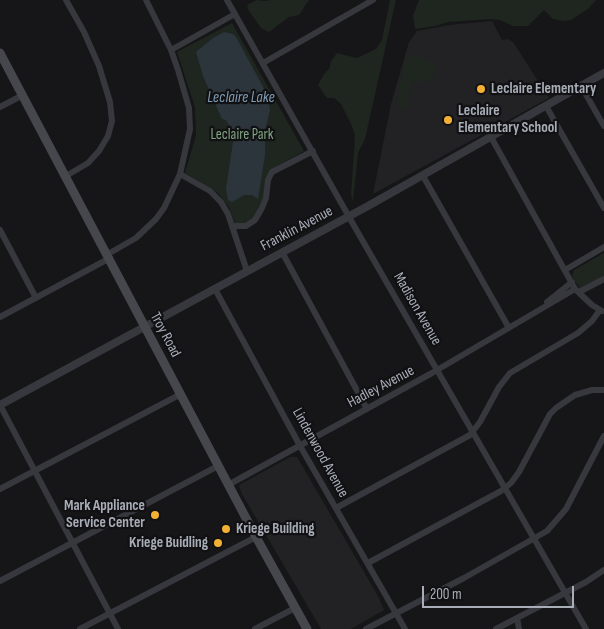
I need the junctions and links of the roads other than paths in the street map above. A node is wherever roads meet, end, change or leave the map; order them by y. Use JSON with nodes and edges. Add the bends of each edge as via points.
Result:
{"nodes":[{"id":1,"x":66,"y":0,"type":"edge"},
{"id":2,"x":146,"y":0,"type":"edge"},
{"id":3,"x":227,"y":0,"type":"edge"},
{"id":4,"x":373,"y":0,"type":"edge"},
{"id":5,"x":236,"y":14,"type":"junction"},
{"id":6,"x":170,"y":50,"type":"junction"},
{"id":7,"x":0,"y":53,"type":"edge"},
{"id":8,"x":263,"y":63,"type":"junction"},
{"id":9,"x":604,"y":73,"type":"edge"},
{"id":10,"x":581,"y":86,"type":"junction"},
{"id":11,"x":23,"y":95,"type":"junction"},
{"id":12,"x":546,"y":106,"type":"junction"},
{"id":13,"x":0,"y":107,"type":"edge"},
{"id":14,"x":604,"y":126,"type":"edge"},
{"id":15,"x":491,"y":137,"type":"junction"},
{"id":16,"x":313,"y":151,"type":"junction"},
{"id":17,"x":180,"y":174,"type":"junction"},
{"id":18,"x":66,"y":176,"type":"junction"},
{"id":19,"x":423,"y":176,"type":"junction"},
{"id":20,"x":604,"y":208,"type":"edge"},
{"id":21,"x":350,"y":216,"type":"junction"},
{"id":22,"x":232,"y":226,"type":"junction"},
{"id":23,"x":0,"y":230,"type":"edge"},
{"id":24,"x":604,"y":247,"type":"edge"},
{"id":25,"x":282,"y":252,"type":"junction"},
{"id":26,"x":109,"y":256,"type":"junction"},
{"id":27,"x":565,"y":270,"type":"junction"},
{"id":28,"x":247,"y":271,"type":"junction"},
{"id":29,"x":604,"y":279,"type":"edge"},
{"id":30,"x":575,"y":288,"type":"junction"},
{"id":31,"x":215,"y":289,"type":"junction"},
{"id":32,"x":36,"y":298,"type":"junction"},
{"id":33,"x":602,"y":311,"type":"edge"},
{"id":34,"x":0,"y":316,"type":"edge"},
{"id":35,"x":145,"y":326,"type":"junction"},
{"id":36,"x":508,"y":328,"type":"junction"},
{"id":37,"x":438,"y":370,"type":"junction"},
{"id":38,"x":604,"y":390,"type":"edge"},
{"id":39,"x":181,"y":394,"type":"junction"},
{"id":40,"x":0,"y":405,"type":"edge"},
{"id":41,"x":367,"y":408,"type":"junction"},
{"id":42,"x":473,"y":431,"type":"junction"},
{"id":43,"x":604,"y":436,"type":"edge"},
{"id":44,"x":300,"y":444,"type":"junction"},
{"id":45,"x":218,"y":466,"type":"junction"},
{"id":46,"x":35,"y":471,"type":"junction"},
{"id":47,"x":228,"y":485,"type":"junction"},
{"id":48,"x":505,"y":488,"type":"junction"},
{"id":49,"x":0,"y":489,"type":"edge"},
{"id":50,"x":336,"y":508,"type":"junction"},
{"id":51,"x":256,"y":537,"type":"junction"},
{"id":52,"x":534,"y":539,"type":"junction"},
{"id":53,"x":73,"y":542,"type":"junction"},
{"id":54,"x":368,"y":563,"type":"junction"},
{"id":55,"x":604,"y":570,"type":"edge"},
{"id":56,"x":0,"y":581,"type":"edge"},
{"id":57,"x":565,"y":592,"type":"junction"},
{"id":58,"x":295,"y":608,"type":"junction"},
{"id":59,"x":396,"y":613,"type":"junction"},
{"id":60,"x":110,"y":614,"type":"junction"},
{"id":61,"x":517,"y":618,"type":"junction"},
{"id":62,"x":80,"y":629,"type":"edge"},
{"id":63,"x":118,"y":629,"type":"edge"},
{"id":64,"x":255,"y":629,"type":"edge"},
{"id":65,"x":307,"y":629,"type":"edge"},
{"id":66,"x":366,"y":629,"type":"edge"},
{"id":67,"x":405,"y":629,"type":"edge"},
{"id":68,"x":496,"y":629,"type":"edge"},
{"id":69,"x":519,"y":629,"type":"edge"},
{"id":70,"x":586,"y":629,"type":"edge"}],
"edges":[{"from":1,"to":18,"type":"street","via":[[99,66],[112,111],[110,129],[100,151],[88,163]]},
{"from":2,"to":6,"type":"street"},
{"from":3,"to":5,"type":"street","name":"Madison Avenue"},
{"from":4,"to":8,"type":"street"},
{"from":5,"to":6,"type":"street"},
{"from":5,"to":8,"type":"street","name":"Madison Avenue"},
{"from":6,"to":17,"type":"street","via":[[190,113],[190,129]]},
{"from":7,"to":11,"type":"main road","name":"Troy Road"},
{"from":8,"to":16,"type":"street","name":"Madison Avenue"},
{"from":9,"to":10,"type":"street","name":"Franklin Avenue"},
{"from":10,"to":12,"type":"street","name":"Franklin Avenue"},
{"from":10,"to":14,"type":"street"},
{"from":11,"to":13,"type":"street"},
{"from":11,"to":18,"type":"main road","name":"Troy Road"},
{"from":12,"to":15,"type":"street","name":"Franklin Avenue"},
{"from":12,"to":20,"type":"street"},
{"from":15,"to":19,"type":"street","name":"Franklin Avenue"},
{"from":15,"to":27,"type":"street"},
{"from":16,"to":21,"type":"street","name":"Madison Avenue"},
{"from":16,"to":22,"type":"street","via":[[272,172],[262,208],[255,220],[246,226]]},
{"from":17,"to":22,"type":"street","via":[[216,196],[225,207]]},
{"from":17,"to":26,"type":"street","via":[[156,220]]},
{"from":18,"to":26,"type":"main road","name":"Troy Road"},
{"from":19,"to":21,"type":"street","name":"Franklin Avenue"},
{"from":19,"to":36,"type":"street"},
{"from":21,"to":25,"type":"street","name":"Franklin Avenue"},
{"from":21,"to":37,"type":"street","name":"Madison Avenue"},
{"from":22,"to":28,"type":"street"},
{"from":23,"to":32,"type":"street"},
{"from":24,"to":27,"type":"street"},
{"from":25,"to":28,"type":"street","name":"Franklin Avenue"},
{"from":25,"to":41,"type":"street"},
{"from":26,"to":32,"type":"street"},
{"from":26,"to":35,"type":"main road","name":"Troy Road"},
{"from":27,"to":30,"type":"street"},
{"from":28,"to":31,"type":"street","name":"Franklin Avenue"},
{"from":29,"to":30,"type":"street","name":"Hadley Avenue"},
{"from":30,"to":33,"type":"street"},
{"from":30,"to":36,"type":"street","name":"Hadley Avenue"},
{"from":31,"to":35,"type":"street","name":"Franklin Avenue"},
{"from":31,"to":44,"type":"street","name":"Lindenwood Avenue"},
{"from":32,"to":34,"type":"street"},
{"from":33,"to":42,"type":"street","via":[[578,333],[510,373]]},
{"from":35,"to":39,"type":"main road","name":"Troy Road"},
{"from":35,"to":40,"type":"street","name":"Franklin Avenue"},
{"from":36,"to":37,"type":"street","name":"Hadley Avenue"},
{"from":37,"to":41,"type":"street","name":"Hadley Avenue"},
{"from":37,"to":42,"type":"street","name":"Madison Avenue"},
{"from":38,"to":48,"type":"street","via":[[583,392],[556,408],[519,472]]},
{"from":39,"to":45,"type":"main road","name":"Troy Road"},
{"from":39,"to":46,"type":"street"},
{"from":40,"to":46,"type":"street"},
{"from":41,"to":44,"type":"street","name":"Hadley Avenue"},
{"from":42,"to":48,"type":"street","name":"Madison Avenue"},
{"from":42,"to":50,"type":"street"},
{"from":43,"to":52,"type":"street","via":[[566,509],[551,528]]},
{"from":44,"to":47,"type":"street","name":"Hadley Avenue"},
{"from":44,"to":50,"type":"street","name":"Lindenwood Avenue"},
{"from":45,"to":47,"type":"main road","name":"Troy Road"},
{"from":45,"to":53,"type":"street"},
{"from":46,"to":49,"type":"street"},
{"from":46,"to":53,"type":"street"},
{"from":47,"to":51,"type":"main road","name":"Troy Road"},
{"from":48,"to":52,"type":"street","name":"Madison Avenue"},
{"from":48,"to":54,"type":"street"},
{"from":50,"to":54,"type":"street","name":"Lindenwood Avenue"},
{"from":51,"to":58,"type":"main road","name":"Troy Road"},
{"from":51,"to":60,"type":"street"},
{"from":52,"to":57,"type":"street","name":"Madison Avenue"},
{"from":52,"to":59,"type":"street"},
{"from":53,"to":56,"type":"street"},
{"from":53,"to":60,"type":"street"},
{"from":54,"to":59,"type":"street","name":"Lindenwood Avenue"},
{"from":55,"to":57,"type":"street"},
{"from":57,"to":61,"type":"street"},
{"from":57,"to":70,"type":"street","name":"Madison Avenue"},
{"from":58,"to":64,"type":"street"},
{"from":58,"to":65,"type":"main road","name":"Troy Road"},
{"from":59,"to":66,"type":"street"},
{"from":59,"to":67,"type":"street","name":"Lindenwood Avenue"},
{"from":60,"to":62,"type":"street"},
{"from":60,"to":63,"type":"street"},
{"from":61,"to":68,"type":"street"},
{"from":61,"to":69,"type":"street"}]}
